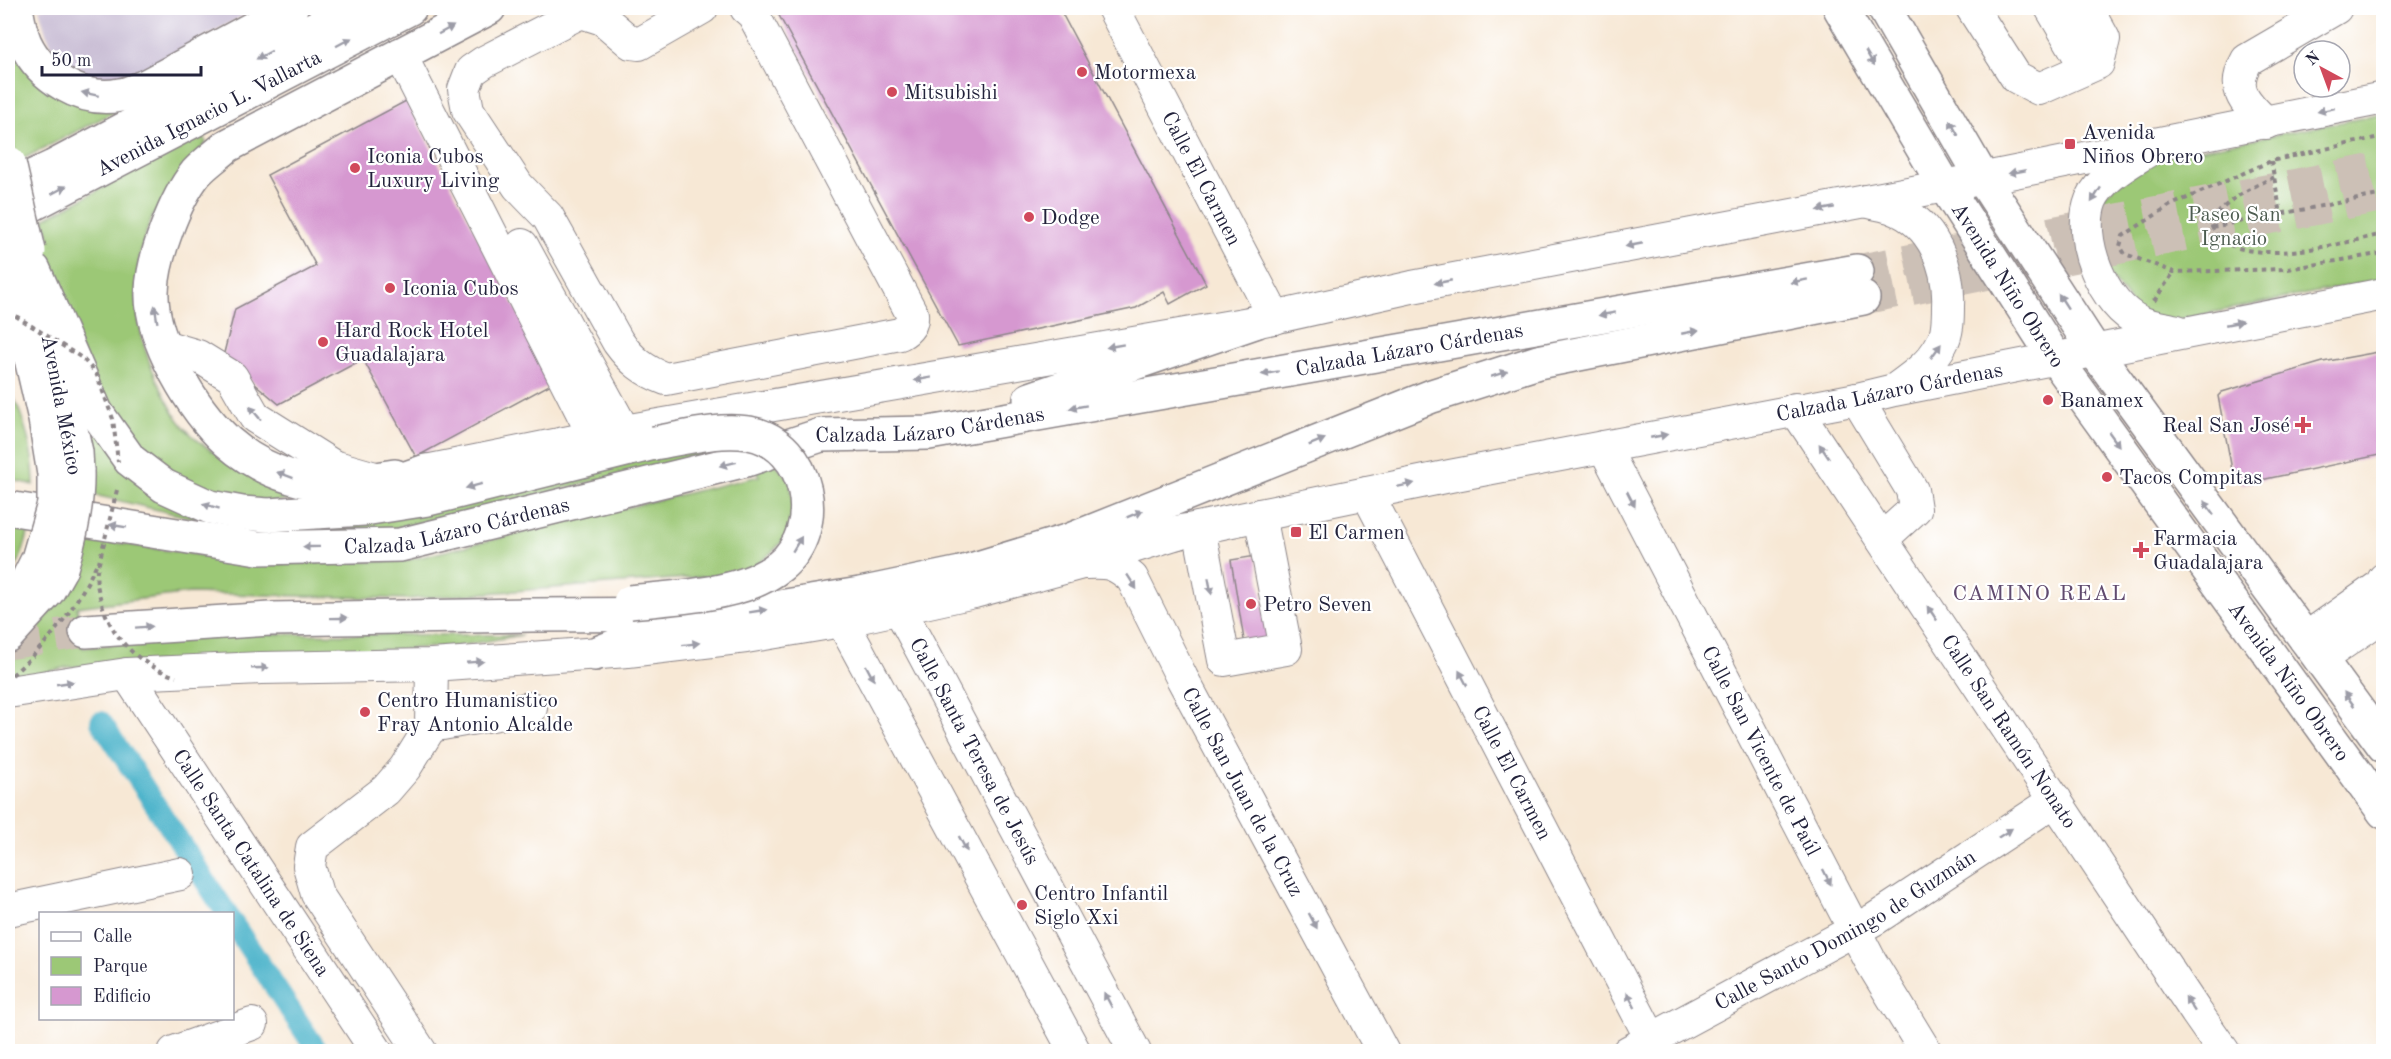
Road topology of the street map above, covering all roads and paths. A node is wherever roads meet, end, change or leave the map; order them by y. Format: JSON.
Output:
{"nodes":[{"id":1,"x":16,"y":8,"type":"edge"},
{"id":2,"x":291,"y":8,"type":"edge"},
{"id":3,"x":352,"y":8,"type":"edge"},
{"id":4,"x":410,"y":8,"type":"edge"},
{"id":5,"x":489,"y":8,"type":"edge"},
{"id":6,"x":702,"y":8,"type":"edge"},
{"id":7,"x":746,"y":8,"type":"edge"},
{"id":8,"x":1113,"y":8,"type":"edge"},
{"id":9,"x":1840,"y":8,"type":"edge"},
{"id":10,"x":1884,"y":8,"type":"edge"},
{"id":11,"x":1972,"y":8,"type":"edge"},
{"id":12,"x":2051,"y":8,"type":"edge"},
{"id":13,"x":2086,"y":8,"type":"edge"},
{"id":14,"x":2336,"y":8,"type":"edge"},
{"id":15,"x":579,"y":10,"type":"edge"},
{"id":16,"x":400,"y":54,"type":"junction"},
{"id":17,"x":2086,"y":68,"type":"junction"},
{"id":18,"x":2384,"y":98,"type":"edge"},
{"id":19,"x":2266,"y":123,"type":"junction"},
{"id":20,"x":2384,"y":136,"type":"edge"},
{"id":21,"x":2157,"y":144,"type":"junction"},
{"id":22,"x":2271,"y":161,"type":"junction"},
{"id":23,"x":8,"y":170,"type":"edge"},
{"id":24,"x":2274,"y":177,"type":"junction"},
{"id":25,"x":1983,"y":179,"type":"junction"},
{"id":26,"x":1945,"y":186,"type":"junction"},
{"id":27,"x":2384,"y":194,"type":"edge"},
{"id":28,"x":1866,"y":201,"type":"junction"},
{"id":29,"x":2281,"y":214,"type":"junction"},
{"id":30,"x":8,"y":217,"type":"edge"},
{"id":31,"x":2212,"y":227,"type":"junction"},
{"id":32,"x":2384,"y":234,"type":"edge"},
{"id":33,"x":522,"y":245,"type":"dead end"},
{"id":34,"x":2384,"y":253,"type":"edge"},
{"id":35,"x":20,"y":260,"type":"edge"},
{"id":36,"x":2174,"y":272,"type":"junction"},
{"id":37,"x":2384,"y":294,"type":"edge"},
{"id":38,"x":2148,"y":310,"type":"dead end"},
{"id":39,"x":8,"y":311,"type":"edge"},
{"id":40,"x":1265,"y":320,"type":"junction"},
{"id":41,"x":2184,"y":333,"type":"junction"},
{"id":42,"x":164,"y":346,"type":"junction"},
{"id":43,"x":2094,"y":350,"type":"junction"},
{"id":44,"x":8,"y":354,"type":"edge"},
{"id":45,"x":2055,"y":358,"type":"junction"},
{"id":46,"x":1894,"y":390,"type":"junction"},
{"id":47,"x":1857,"y":399,"type":"junction"},
{"id":48,"x":1796,"y":409,"type":"junction"},
{"id":49,"x":45,"y":419,"type":"junction"},
{"id":50,"x":624,"y":430,"type":"junction"},
{"id":51,"x":929,"y":433,"type":"junction"},
{"id":52,"x":594,"y":436,"type":"junction"},
{"id":53,"x":654,"y":444,"type":"junction"},
{"id":54,"x":1604,"y":447,"type":"junction"},
{"id":55,"x":480,"y":461,"type":"junction"},
{"id":56,"x":118,"y":462,"type":"dead end"},
{"id":57,"x":426,"y":471,"type":"junction"},
{"id":58,"x":66,"y":472,"type":"junction"},
{"id":59,"x":379,"y":479,"type":"junction"},
{"id":60,"x":117,"y":490,"type":"dead end"},
{"id":61,"x":1367,"y":493,"type":"junction"},
{"id":62,"x":8,"y":508,"type":"edge"},
{"id":63,"x":268,"y":515,"type":"junction"},
{"id":64,"x":1260,"y":515,"type":"junction"},
{"id":65,"x":1191,"y":530,"type":"junction"},
{"id":66,"x":1882,"y":538,"type":"junction"},
{"id":67,"x":100,"y":556,"type":"junction"},
{"id":68,"x":50,"y":563,"type":"junction"},
{"id":69,"x":1082,"y":563,"type":"junction"},
{"id":70,"x":961,"y":573,"type":"junction"},
{"id":71,"x":2383,"y":593,"type":"edge"},
{"id":72,"x":8,"y":605,"type":"edge"},
{"id":73,"x":900,"y":608,"type":"junction"},
{"id":74,"x":531,"y":615,"type":"junction"},
{"id":75,"x":679,"y":615,"type":"junction"},
{"id":76,"x":842,"y":621,"type":"junction"},
{"id":77,"x":86,"y":631,"type":"tunnel mouth"},
{"id":78,"x":8,"y":635,"type":"edge"},
{"id":79,"x":2312,"y":649,"type":"junction"},
{"id":80,"x":596,"y":654,"type":"junction"},
{"id":81,"x":1224,"y":660,"type":"junction"},
{"id":82,"x":432,"y":664,"type":"junction"},
{"id":83,"x":127,"y":674,"type":"junction"},
{"id":84,"x":176,"y":677,"type":"dead end"},
{"id":85,"x":1182,"y":678,"type":"junction"},
{"id":86,"x":10,"y":683,"type":"edge"},
{"id":87,"x":531,"y":708,"type":"dead end"},
{"id":88,"x":431,"y":726,"type":"junction"},
{"id":89,"x":2384,"y":746,"type":"edge"},
{"id":90,"x":2056,"y":800,"type":"junction"},
{"id":91,"x":2384,"y":812,"type":"edge"},
{"id":92,"x":180,"y":874,"type":"dead end"},
{"id":93,"x":8,"y":910,"type":"edge"},
{"id":94,"x":1854,"y":930,"type":"junction"},
{"id":95,"x":252,"y":1024,"type":"dead end"},
{"id":96,"x":1646,"y":1047,"type":"edge"},
{"id":97,"x":174,"y":1052,"type":"edge"},
{"id":98,"x":376,"y":1052,"type":"edge"},
{"id":99,"x":421,"y":1052,"type":"edge"},
{"id":100,"x":1076,"y":1052,"type":"edge"},
{"id":101,"x":1136,"y":1052,"type":"edge"},
{"id":102,"x":1383,"y":1052,"type":"edge"},
{"id":103,"x":1926,"y":1052,"type":"edge"},
{"id":104,"x":2224,"y":1052,"type":"edge"}],
"edges":[{"from":2,"to":1,"type":"main road","one_way":true},
{"from":3,"to":23,"type":"main road","name":"Avenida Ignacio L. Vallarta","one_way":true},
{"from":30,"to":4,"type":"main road","name":"Avenida Ignacio L. Vallarta","one_way":true},
{"from":16,"to":5,"type":"main road","name":"Avenida Ignacio L. Vallarta","one_way":true},
{"from":6,"to":15,"type":"street"},
{"from":7,"to":15,"type":"street"},
{"from":8,"to":40,"type":"street","name":"Calle El Carmen"},
{"from":9,"to":26,"type":"main road","name":"Avenida Niño Obrero","one_way":true},
{"from":25,"to":10,"type":"main road","name":"Avenida Niño Obrero","one_way":true},
{"from":11,"to":17,"type":"street"},
{"from":12,"to":17,"type":"street"},
{"from":13,"to":17,"type":"street"},
{"from":14,"to":19,"type":"street"},
{"from":42,"to":16,"type":"main road","name":"Avenida Ignacio L. Vallarta","one_way":true},
{"from":16,"to":52,"type":"street"},
{"from":18,"to":19,"type":"street","one_way":true},
{"from":19,"to":21,"type":"street"},
{"from":20,"to":22,"type":"path"},
{"from":21,"to":25,"type":"street","one_way":true},
{"from":21,"to":41,"type":"street","one_way":true},
{"from":22,"to":24,"type":"path"},
{"from":22,"to":36,"type":"path"},
{"from":23,"to":35,"type":"main road","name":"Avenida México","bridge":true},
{"from":24,"to":29,"type":"path"},
{"from":24,"to":31,"type":"path"},
{"from":25,"to":26,"type":"street"},
{"from":43,"to":25,"type":"main road","name":"Avenida Niño Obrero","one_way":true},
{"from":26,"to":28,"type":"street"},
{"from":26,"to":45,"type":"main road","name":"Avenida Niño Obrero"},
{"from":27,"to":29,"type":"path"},
{"from":28,"to":40,"type":"street","one_way":true},
{"from":46,"to":28,"type":"street","one_way":true},
{"from":29,"to":31,"type":"path"},
{"from":31,"to":32,"type":"path"},
{"from":33,"to":50,"type":"street"},
{"from":34,"to":36,"type":"path"},
{"from":35,"to":49,"type":"main road","name":"Avenida México"},
{"from":35,"to":58,"type":"main road","name":"Avenida México"},
{"from":63,"to":35,"type":"main road","one_way":true},
{"from":36,"to":38,"type":"path"},
{"from":41,"to":37,"type":"street","name":"Calzada Lázaro Cárdenas","one_way":true},
{"from":39,"to":56,"type":"path","bridge":true},
{"from":40,"to":50,"type":"street","one_way":true},
{"from":40,"to":51,"type":"main road"},
{"from":41,"to":43,"type":"street","name":"Calzada Lázaro Cárdenas"},
{"from":59,"to":42,"type":"street","one_way":true},
{"from":59,"to":42,"type":"main road","name":"Avenida Ignacio L. Vallarta","one_way":true},
{"from":43,"to":45,"type":"street","name":"Calzada Lázaro Cárdenas"},
{"from":79,"to":43,"type":"main road","name":"Avenida Niño Obrero","one_way":true},
{"from":44,"to":49,"type":"main road"},
{"from":45,"to":46,"type":"street","name":"Calzada Lázaro Cárdenas"},
{"from":45,"to":91,"type":"main road","name":"Avenida Niño Obrero","one_way":true},
{"from":46,"to":47,"type":"street","name":"Calzada Lázaro Cárdenas"},
{"from":47,"to":48,"type":"street","name":"Calzada Lázaro Cárdenas"},
{"from":47,"to":66,"type":"street"},
{"from":54,"to":48,"type":"street","name":"Calzada Lázaro Cárdenas","one_way":true},
{"from":66,"to":48,"type":"street","name":"Calle San Ramón Nonato","one_way":true},
{"from":49,"to":58,"type":"main road","name":"Avenida México"},
{"from":50,"to":52,"type":"street"},
{"from":51,"to":62,"type":"main road","name":"Calzada Lázaro Cárdenas","one_way":true},
{"from":70,"to":51,"type":"main road","name":"Calzada Lázaro Cárdenas","one_way":true},
{"from":52,"to":55,"type":"street"},
{"from":53,"to":55,"type":"main road"},
{"from":53,"to":63,"type":"main road","one_way":true},
{"from":74,"to":53,"type":"main road","one_way":true,"bridge":true},
{"from":61,"to":54,"type":"street","name":"Calzada Lázaro Cárdenas","one_way":true},
{"from":54,"to":94,"type":"street","name":"Calle San Vicente de Paúl","one_way":true},
{"from":55,"to":57,"type":"street"},
{"from":57,"to":59,"type":"main road","name":"Avenida Ignacio L. Vallarta"},
{"from":57,"to":63,"type":"main road"},
{"from":58,"to":68,"type":"main road","name":"Avenida México","bridge":true},
{"from":60,"to":67,"type":"path","bridge":true},
{"from":61,"to":64,"type":"street","name":"Calzada Lázaro Cárdenas"},
{"from":96,"to":61,"type":"street","name":"Calle El Carmen","one_way":true},
{"from":64,"to":65,"type":"street","name":"Calzada Lázaro Cárdenas"},
{"from":64,"to":81,"type":"street"},
{"from":65,"to":69,"type":"street","name":"Calzada Lázaro Cárdenas"},
{"from":65,"to":70,"type":"main road"},
{"from":65,"to":81,"type":"street","one_way":true},
{"from":90,"to":66,"type":"street","name":"Calle San Ramón Nonato","one_way":true},
{"from":67,"to":84,"type":"path","bridge":true},
{"from":67,"to":86,"type":"path","bridge":true},
{"from":68,"to":72,"type":"main road","name":"Avenida México"},
{"from":68,"to":78,"type":"main road","name":"Avenida México"},
{"from":69,"to":73,"type":"street"},
{"from":69,"to":85,"type":"street","name":"Calle San Juan de la Cruz","one_way":true},
{"from":75,"to":70,"type":"main road","name":"Calzada Lázaro Cárdenas","one_way":true},
{"from":71,"to":79,"type":"street"},
{"from":73,"to":76,"type":"street"},
{"from":101,"to":73,"type":"street","name":"Calle Santa Teresa de Jesús","one_way":true},
{"from":74,"to":75,"type":"main road","name":"Calzada Lázaro Cárdenas"},
{"from":77,"to":74,"type":"main road","name":"Calzada Lázaro Cárdenas","one_way":true},
{"from":75,"to":80,"type":"main road"},
{"from":80,"to":76,"type":"street","one_way":true},
{"from":76,"to":100,"type":"street","one_way":true},
{"from":89,"to":79,"type":"main road","name":"Avenida Niño Obrero","one_way":true},
{"from":82,"to":80,"type":"street","one_way":true},
{"from":81,"to":85,"type":"street"},
{"from":83,"to":82,"type":"street","one_way":true},
{"from":82,"to":88,"type":"street"},
{"from":86,"to":83,"type":"street","one_way":true},
{"from":83,"to":98,"type":"street","name":"Calle Santa Catalina de Siena"},
{"from":85,"to":102,"type":"street","name":"Calle San Juan de la Cruz","one_way":true},
{"from":87,"to":88,"type":"street"},
{"from":88,"to":99,"type":"street"},
{"from":94,"to":90,"type":"street","name":"Calle Santo Domingo de Guzmán","one_way":true},
{"from":104,"to":90,"type":"street","name":"Calle San Ramón Nonato","one_way":true},
{"from":92,"to":93,"type":"street"},
{"from":94,"to":96,"type":"street","name":"Calle Santo Domingo de Guzmán"},
{"from":94,"to":103,"type":"street","name":"Calle San Vicente de Paúl"},
{"from":95,"to":97,"type":"street"}]}
